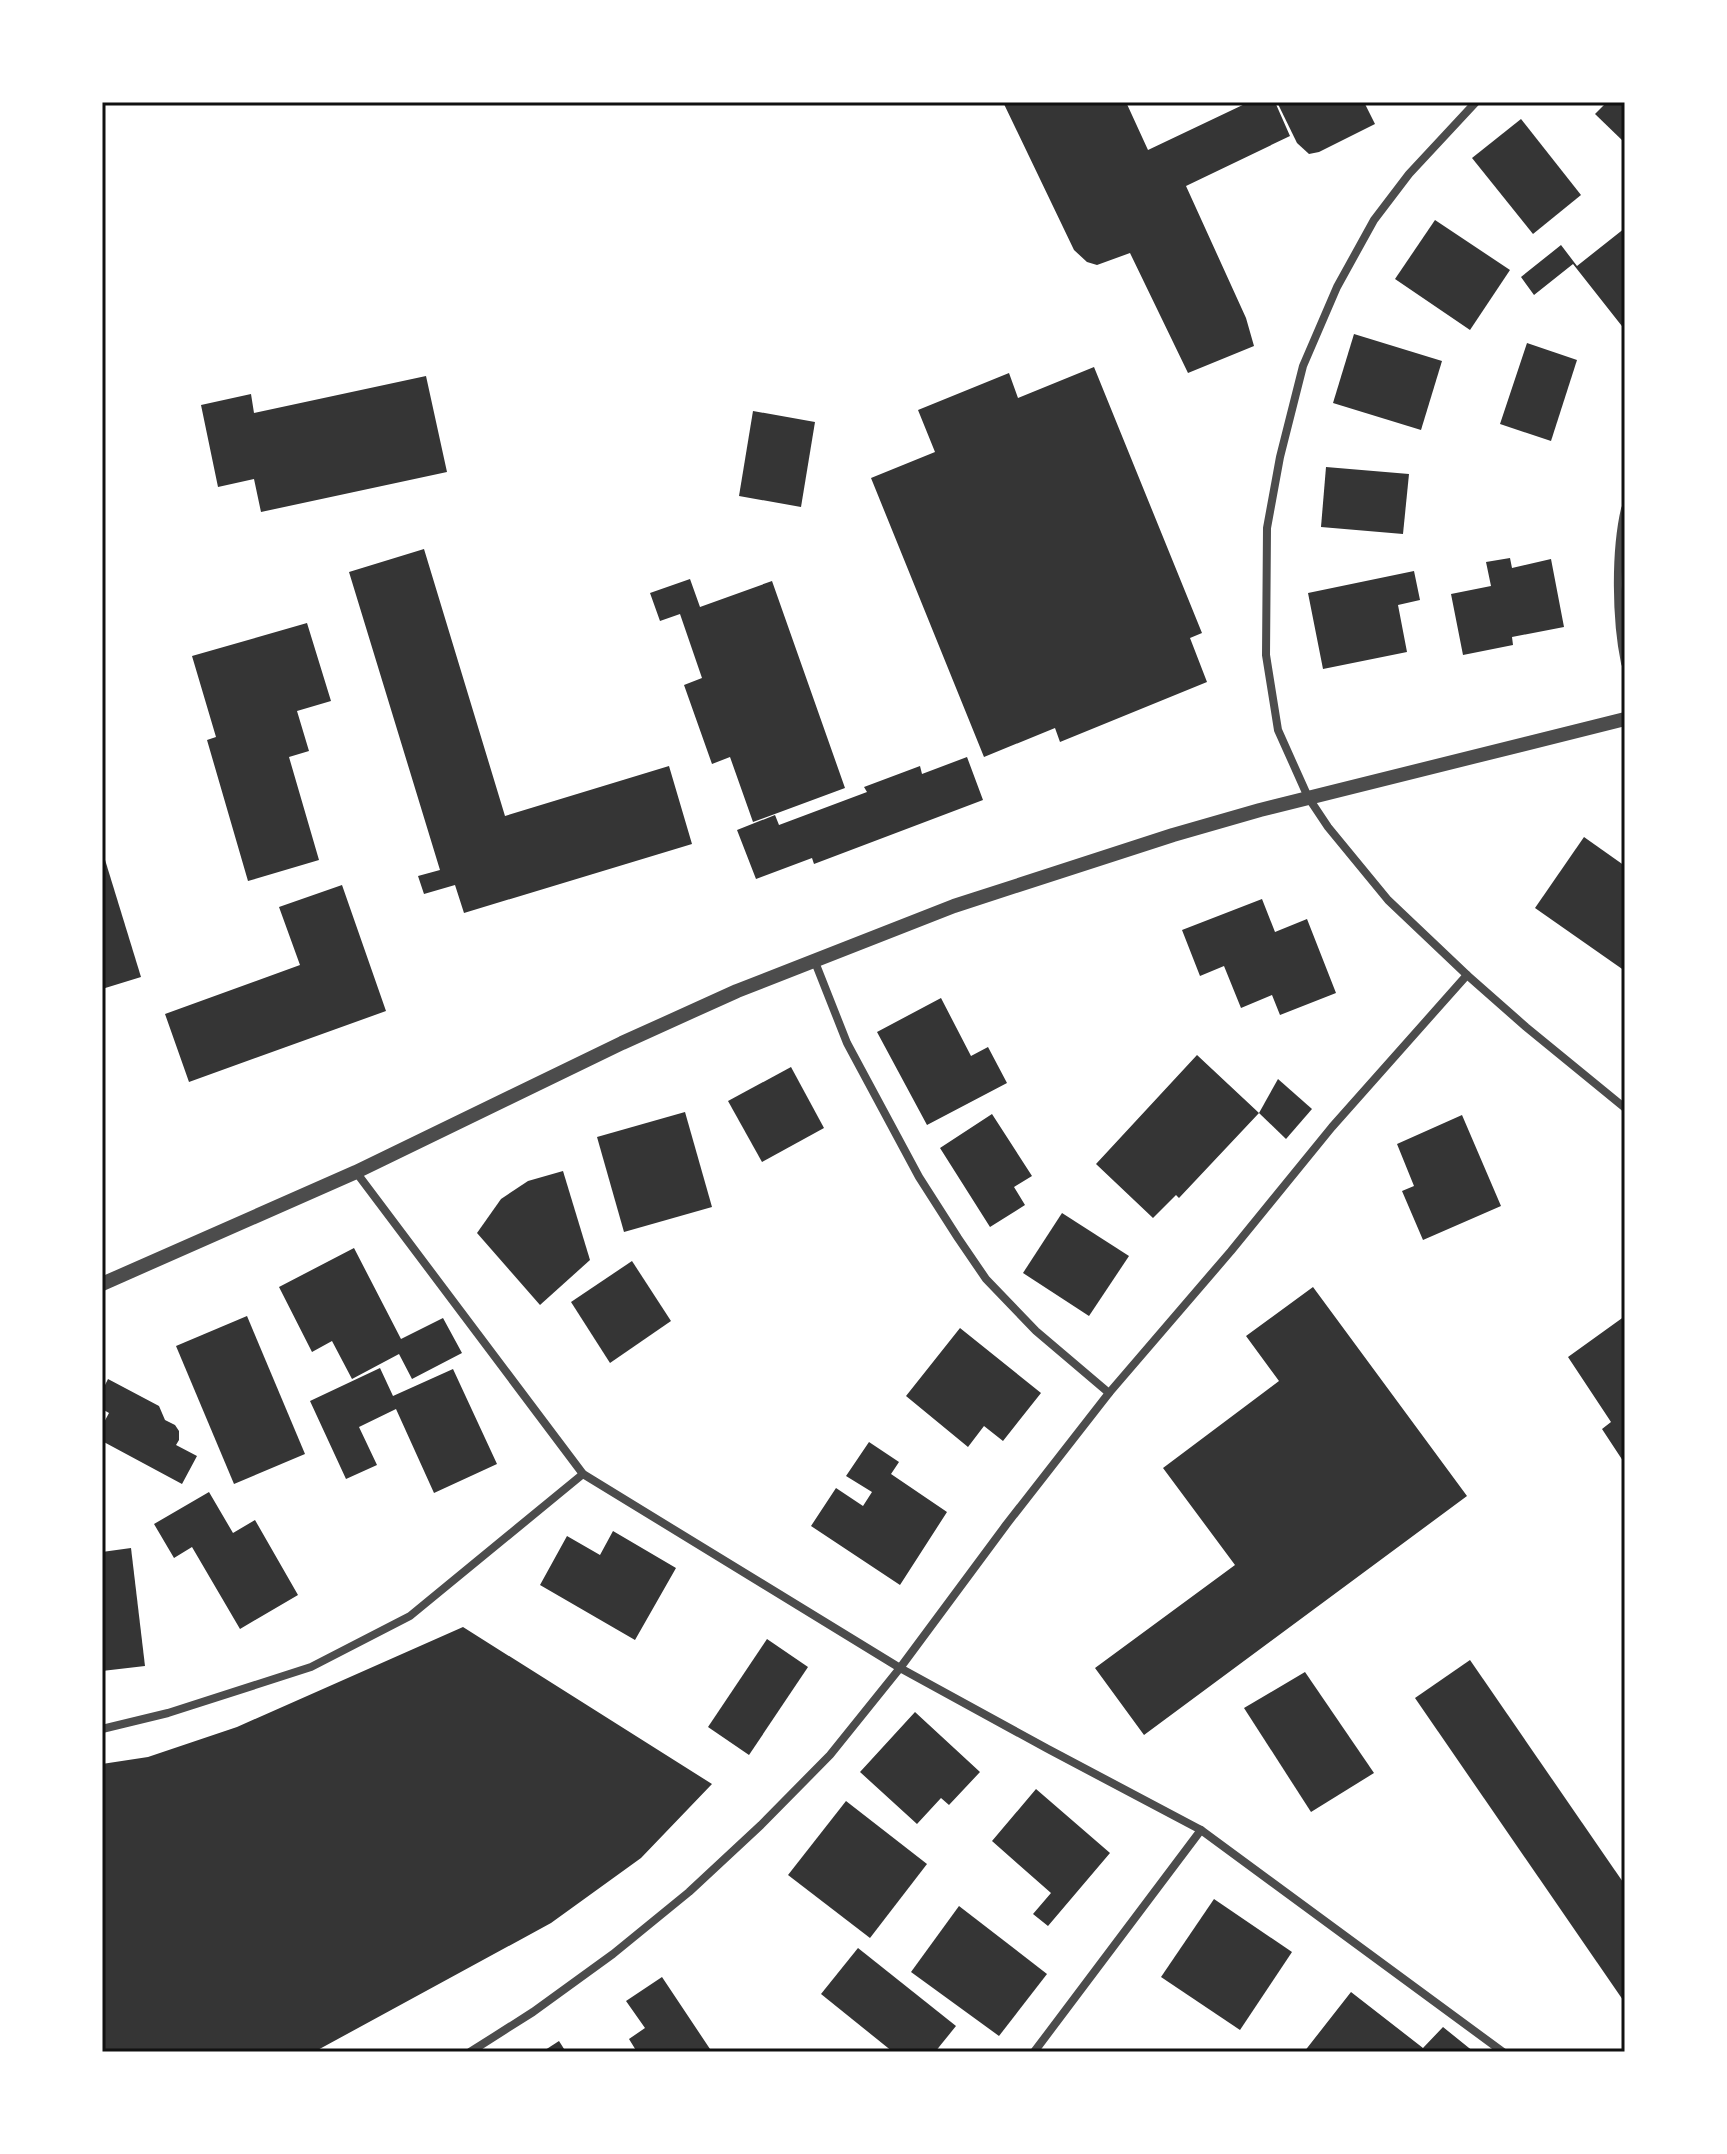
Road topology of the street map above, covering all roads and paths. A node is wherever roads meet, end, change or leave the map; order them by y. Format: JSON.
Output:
{"nodes":[{"id":1,"x":1476,"y":102,"type":"edge"},
{"id":2,"x":1625,"y":509,"type":"edge"},
{"id":3,"x":1625,"y":663,"type":"edge"},
{"id":4,"x":1625,"y":719,"type":"edge"},
{"id":5,"x":1308,"y":797,"type":"junction"},
{"id":6,"x":815,"y":962,"type":"junction"},
{"id":7,"x":1467,"y":975,"type":"junction"},
{"id":8,"x":1625,"y":1108,"type":"edge"},
{"id":9,"x":356,"y":1172,"type":"junction"},
{"id":10,"x":102,"y":1284,"type":"edge"},
{"id":11,"x":1109,"y":1393,"type":"junction"},
{"id":12,"x":583,"y":1474,"type":"junction"},
{"id":13,"x":900,"y":1668,"type":"junction"},
{"id":14,"x":102,"y":1729,"type":"edge"},
{"id":15,"x":1201,"y":1830,"type":"junction"},
{"id":16,"x":470,"y":2052,"type":"edge"},
{"id":17,"x":1034,"y":2052,"type":"edge"},
{"id":18,"x":1503,"y":2052,"type":"edge"}],
"edges":[{"from":1,"to":5,"type":"street"},
{"from":2,"to":3,"type":"street"},
{"from":4,"to":5,"type":"street"},
{"from":5,"to":6,"type":"street"},
{"from":5,"to":7,"type":"street"},
{"from":6,"to":9,"type":"street"},
{"from":6,"to":11,"type":"street"},
{"from":7,"to":8,"type":"street"},
{"from":7,"to":11,"type":"street"},
{"from":9,"to":10,"type":"street"},
{"from":9,"to":12,"type":"street"},
{"from":11,"to":13,"type":"street"},
{"from":12,"to":13,"type":"street"},
{"from":12,"to":14,"type":"street"},
{"from":13,"to":15,"type":"street"},
{"from":13,"to":16,"type":"street"},
{"from":15,"to":17,"type":"street"},
{"from":15,"to":18,"type":"street"}]}
